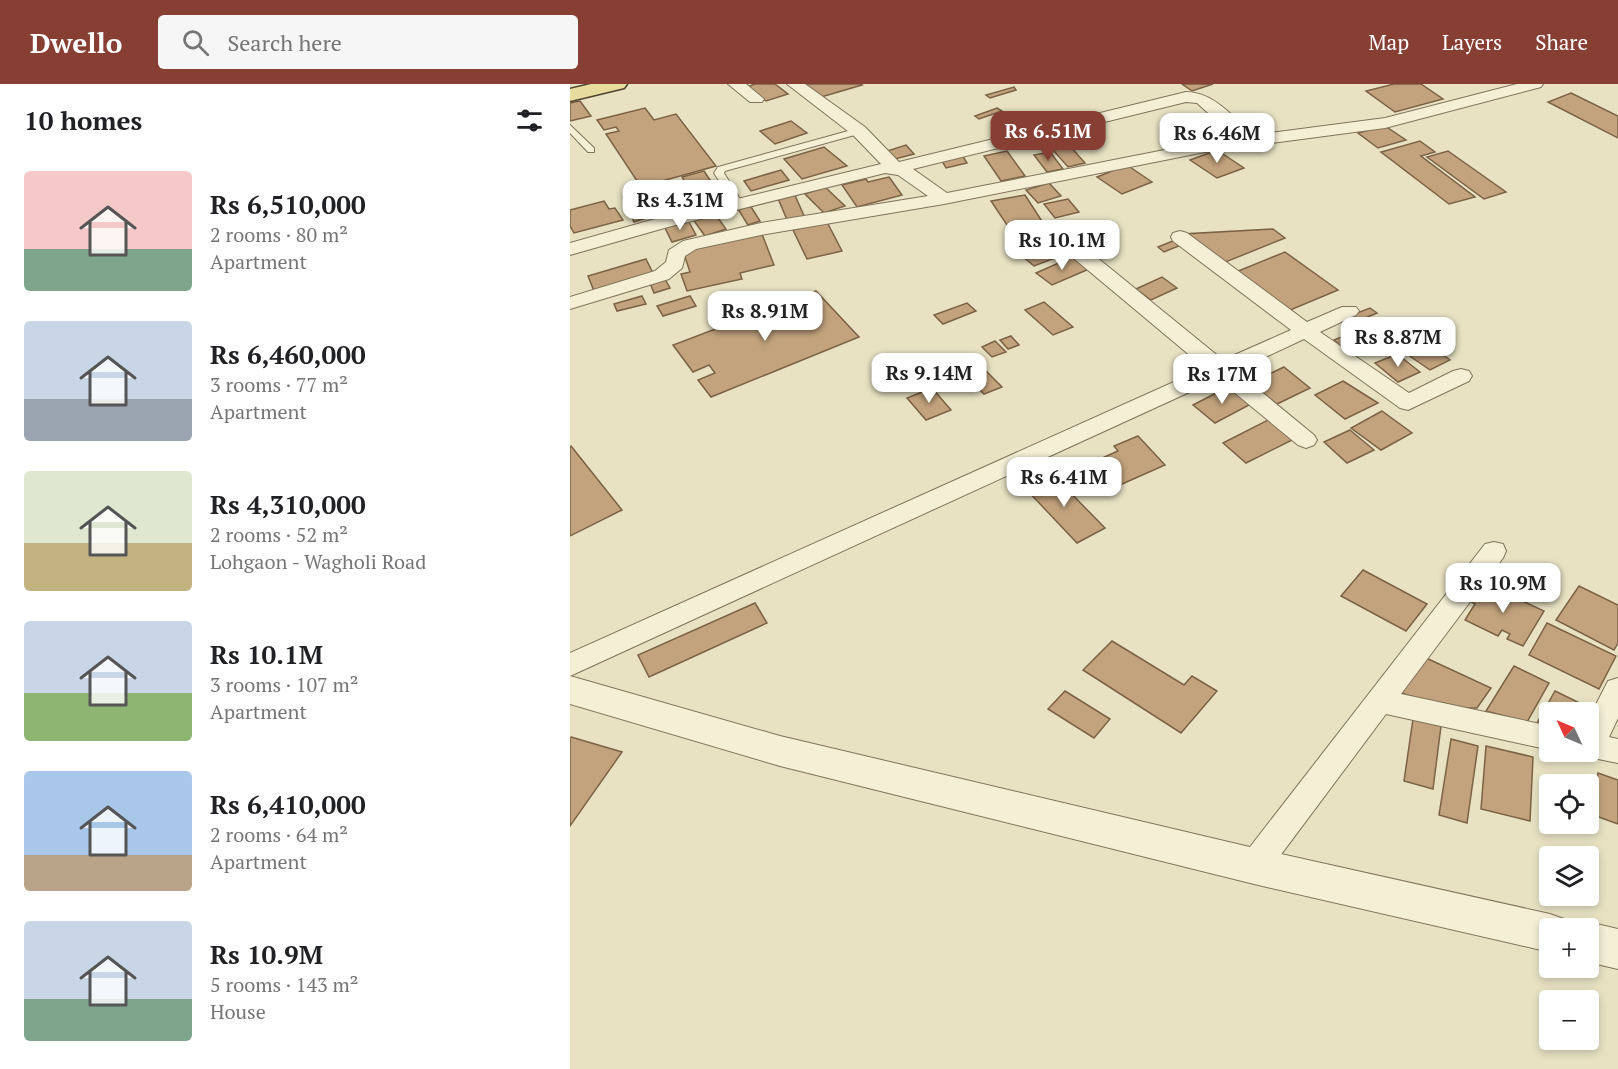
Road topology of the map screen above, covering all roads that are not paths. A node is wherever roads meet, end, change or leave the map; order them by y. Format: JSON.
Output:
{"nodes":[{"id":1,"x":617,"y":84,"type":"edge"},
{"id":2,"x":736,"y":84,"type":"edge"},
{"id":3,"x":795,"y":84,"type":"edge"},
{"id":4,"x":1535,"y":84,"type":"edge"},
{"id":5,"x":570,"y":95,"type":"edge"},
{"id":6,"x":756,"y":99,"type":"dead end"},
{"id":7,"x":570,"y":128,"type":"edge"},
{"id":8,"x":860,"y":131,"type":"junction"},
{"id":9,"x":1249,"y":140,"type":"junction"},
{"id":10,"x":591,"y":150,"type":"dead end"},
{"id":11,"x":895,"y":168,"type":"junction"},
{"id":12,"x":944,"y":199,"type":"junction"},
{"id":13,"x":738,"y":204,"type":"junction"},
{"id":14,"x":1180,"y":237,"type":"dead end"},
{"id":15,"x":1066,"y":242,"type":"dead end"},
{"id":16,"x":570,"y":249,"type":"edge"},
{"id":17,"x":570,"y":303,"type":"edge"},
{"id":18,"x":1349,"y":311,"type":"dead end"},
{"id":19,"x":1303,"y":329,"type":"junction"},
{"id":20,"x":1221,"y":368,"type":"junction"},
{"id":21,"x":1461,"y":376,"type":"dead end"},
{"id":22,"x":1306,"y":440,"type":"dead end"},
{"id":23,"x":1494,"y":551,"type":"dead end"},
{"id":24,"x":570,"y":665,"type":"edge"},
{"id":25,"x":1618,"y":689,"type":"edge"},
{"id":26,"x":570,"y":690,"type":"edge"},
{"id":27,"x":1380,"y":701,"type":"junction"},
{"id":28,"x":1599,"y":726,"type":"edge"},
{"id":29,"x":1539,"y":736,"type":"edge"},
{"id":30,"x":1599,"y":748,"type":"edge"},
{"id":31,"x":1618,"y":751,"type":"edge"},
{"id":32,"x":1254,"y":866,"type":"junction"},
{"id":33,"x":1539,"y":931,"type":"edge"},
{"id":34,"x":1599,"y":945,"type":"edge"},
{"id":35,"x":1618,"y":949,"type":"edge"}],
"edges":[{"from":1,"to":5,"type":"main road"},
{"from":2,"to":6,"type":"street"},
{"from":3,"to":8,"type":"street"},
{"from":4,"to":9,"type":"street"},
{"from":7,"to":10,"type":"lane"},
{"from":8,"to":11,"type":"street"},
{"from":8,"to":13,"type":"lane"},
{"from":9,"to":11,"type":"street"},
{"from":9,"to":12,"type":"street"},
{"from":11,"to":12,"type":"street"},
{"from":11,"to":13,"type":"street"},
{"from":12,"to":17,"type":"street"},
{"from":13,"to":16,"type":"street"},
{"from":14,"to":19,"type":"street"},
{"from":15,"to":20,"type":"street"},
{"from":18,"to":19,"type":"street"},
{"from":19,"to":20,"type":"street"},
{"from":19,"to":21,"type":"street"},
{"from":20,"to":22,"type":"street"},
{"from":20,"to":24,"type":"street"},
{"from":23,"to":27,"type":"street"},
{"from":25,"to":28,"type":"street"},
{"from":26,"to":32,"type":"street"},
{"from":27,"to":29,"type":"street"},
{"from":27,"to":32,"type":"street"},
{"from":30,"to":31,"type":"street"},
{"from":32,"to":33,"type":"street"},
{"from":34,"to":35,"type":"street"}]}
